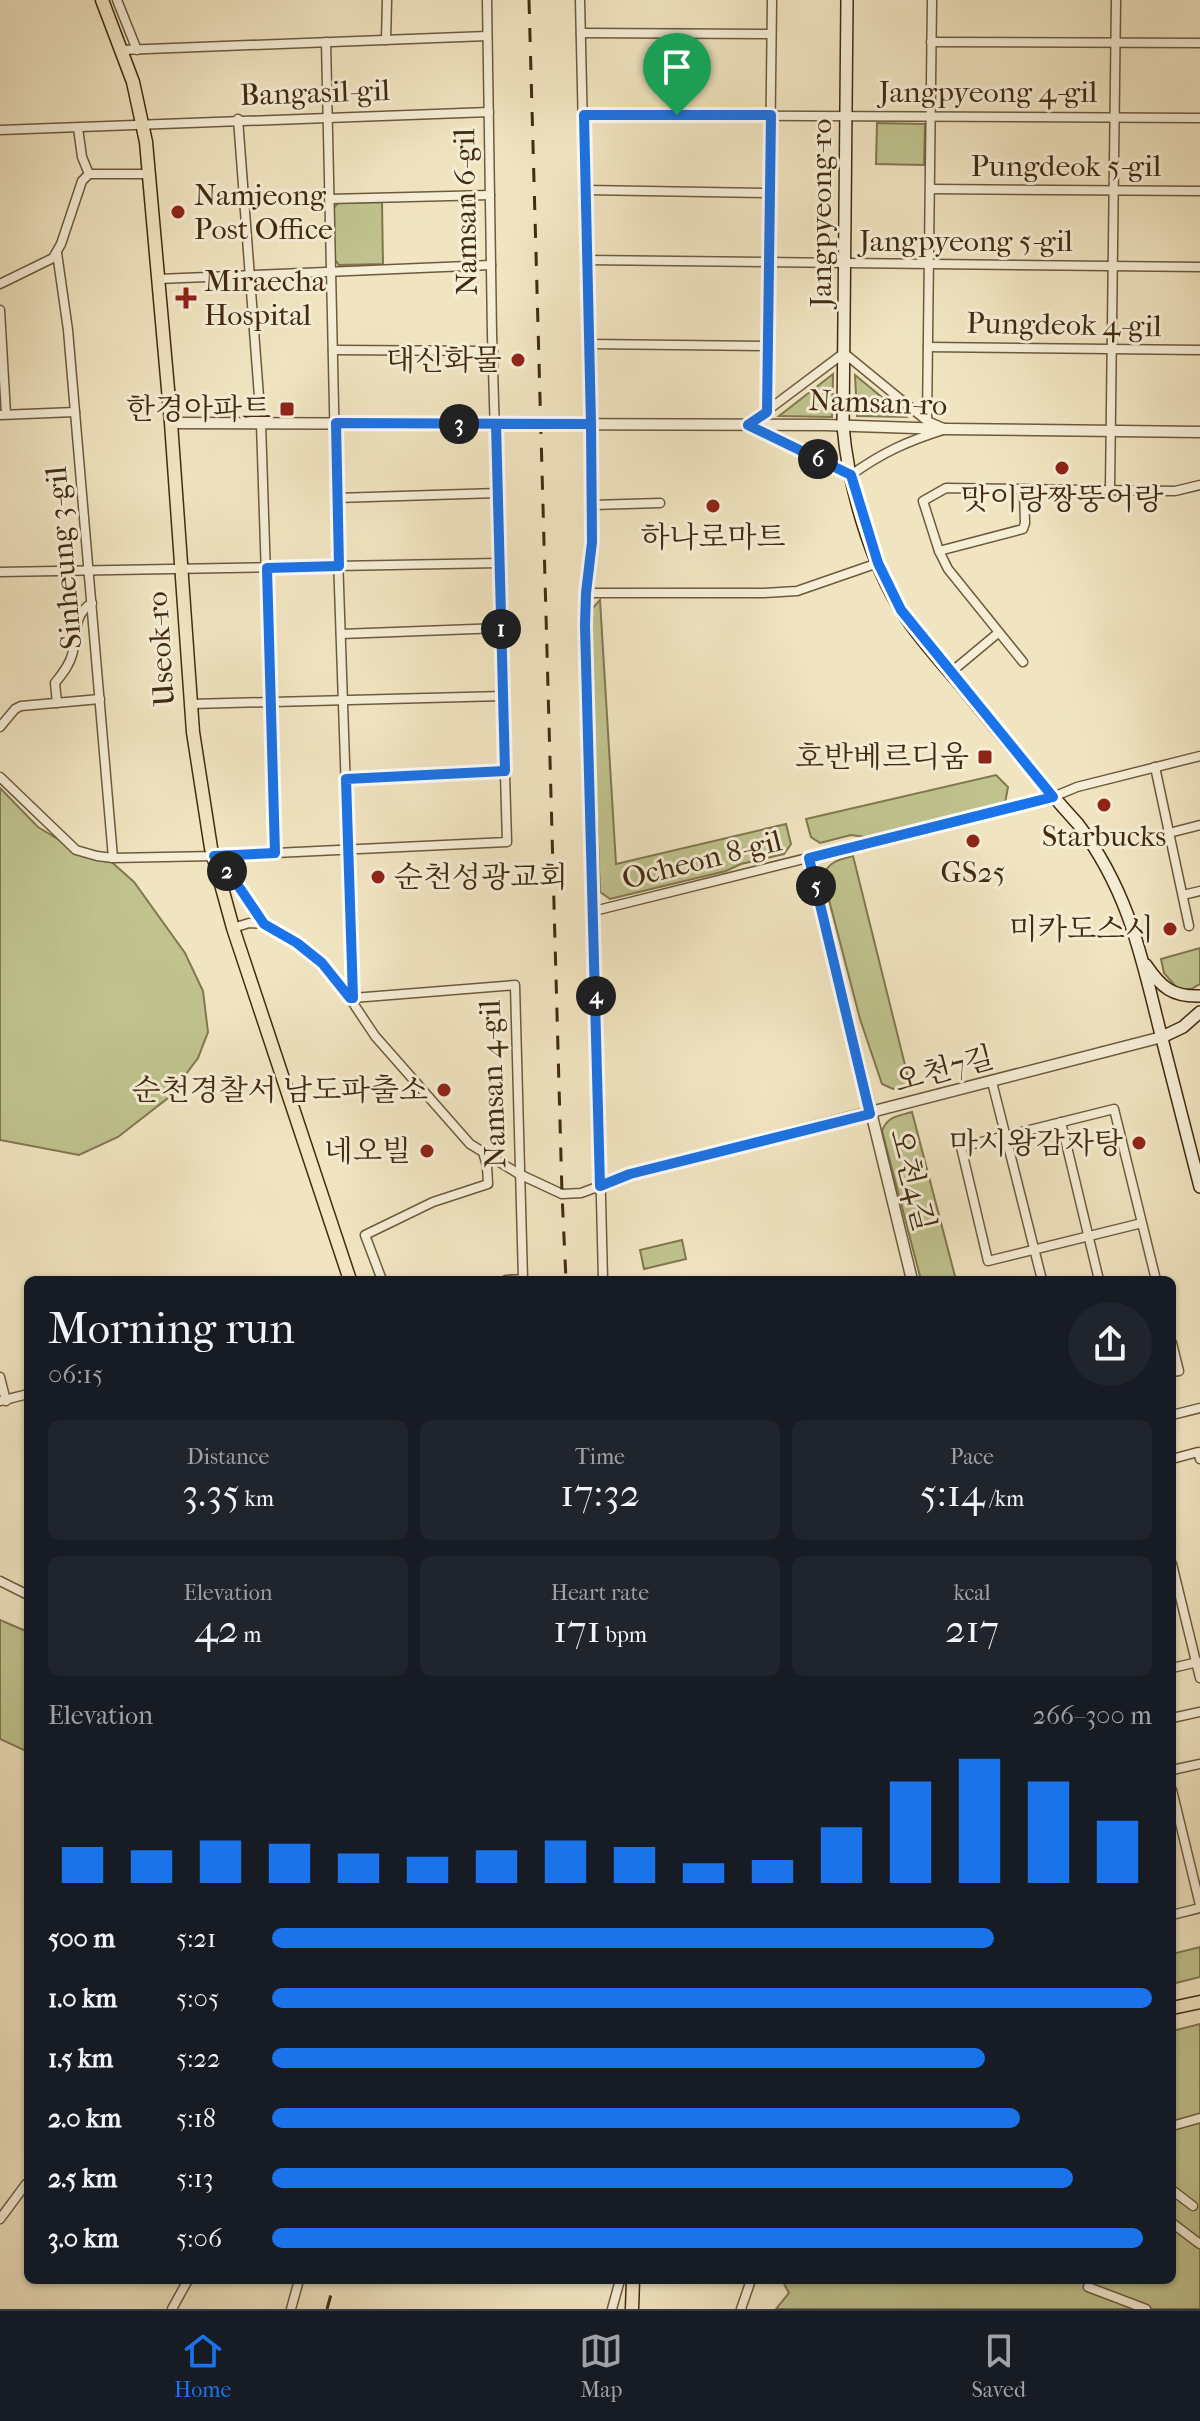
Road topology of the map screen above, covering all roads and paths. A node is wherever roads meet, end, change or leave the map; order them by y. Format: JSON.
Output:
{"nodes":[{"id":1,"x":102,"y":0,"type":"edge"},
{"id":2,"x":117,"y":0,"type":"edge"},
{"id":3,"x":387,"y":0,"type":"edge"},
{"id":4,"x":487,"y":0,"type":"edge"},
{"id":5,"x":580,"y":0,"type":"edge"},
{"id":6,"x":772,"y":0,"type":"edge"},
{"id":7,"x":847,"y":0,"type":"edge"},
{"id":8,"x":932,"y":0,"type":"edge"},
{"id":9,"x":1116,"y":0,"type":"edge"},
{"id":10,"x":581,"y":33,"type":"junction"},
{"id":11,"x":771,"y":34,"type":"junction"},
{"id":12,"x":487,"y":36,"type":"junction"},
{"id":13,"x":386,"y":40,"type":"junction"},
{"id":14,"x":326,"y":42,"type":"junction"},
{"id":15,"x":931,"y":42,"type":"junction"},
{"id":16,"x":1200,"y":43,"type":"edge"},
{"id":17,"x":1116,"y":44,"type":"junction"},
{"id":18,"x":122,"y":50,"type":"junction"},
{"id":19,"x":137,"y":50,"type":"junction"},
{"id":20,"x":489,"y":112,"type":"junction"},
{"id":21,"x":584,"y":115,"type":"junction"},
{"id":22,"x":771,"y":115,"type":"junction"},
{"id":23,"x":846,"y":115,"type":"junction"},
{"id":24,"x":931,"y":115,"type":"junction"},
{"id":25,"x":327,"y":116,"type":"junction"},
{"id":26,"x":1115,"y":117,"type":"junction"},
{"id":27,"x":1200,"y":118,"type":"edge"},
{"id":28,"x":238,"y":119,"type":"junction"},
{"id":29,"x":143,"y":124,"type":"junction"},
{"id":30,"x":78,"y":128,"type":"junction"},
{"id":31,"x":0,"y":130,"type":"edge"},
{"id":32,"x":89,"y":174,"type":"junction"},
{"id":33,"x":149,"y":174,"type":"junction"},
{"id":34,"x":931,"y":189,"type":"junction"},
{"id":35,"x":586,"y":190,"type":"junction"},
{"id":36,"x":1114,"y":190,"type":"junction"},
{"id":37,"x":1200,"y":191,"type":"edge"},
{"id":38,"x":770,"y":193,"type":"junction"},
{"id":39,"x":490,"y":195,"type":"junction"},
{"id":40,"x":329,"y":199,"type":"junction"},
{"id":41,"x":57,"y":253,"type":"junction"},
{"id":42,"x":587,"y":260,"type":"junction"},
{"id":43,"x":769,"y":263,"type":"junction"},
{"id":44,"x":844,"y":264,"type":"junction"},
{"id":45,"x":491,"y":265,"type":"junction"},
{"id":46,"x":929,"y":265,"type":"junction"},
{"id":47,"x":1113,"y":267,"type":"junction"},
{"id":48,"x":1200,"y":267,"type":"edge"},
{"id":49,"x":331,"y":271,"type":"junction"},
{"id":50,"x":251,"y":274,"type":"junction"},
{"id":51,"x":158,"y":279,"type":"junction"},
{"id":52,"x":0,"y":284,"type":"edge"},
{"id":53,"x":0,"y":310,"type":"edge"},
{"id":54,"x":589,"y":344,"type":"junction"},
{"id":55,"x":768,"y":346,"type":"junction"},
{"id":56,"x":928,"y":347,"type":"junction"},
{"id":57,"x":1112,"y":349,"type":"junction"},
{"id":58,"x":333,"y":350,"type":"junction"},
{"id":59,"x":1200,"y":350,"type":"edge"},
{"id":60,"x":493,"y":351,"type":"junction"},
{"id":61,"x":844,"y":353,"type":"junction"},
{"id":62,"x":75,"y":412,"type":"junction"},
{"id":63,"x":767,"y":412,"type":"junction"},
{"id":64,"x":3,"y":414,"type":"edge"},
{"id":65,"x":927,"y":421,"type":"junction"},
{"id":66,"x":171,"y":423,"type":"junction"},
{"id":67,"x":261,"y":423,"type":"junction"},
{"id":68,"x":336,"y":423,"type":"junction"},
{"id":69,"x":496,"y":424,"type":"junction"},
{"id":70,"x":591,"y":424,"type":"junction"},
{"id":71,"x":748,"y":425,"type":"junction"},
{"id":72,"x":843,"y":426,"type":"junction"},
{"id":73,"x":946,"y":429,"type":"junction"},
{"id":74,"x":1111,"y":431,"type":"junction"},
{"id":75,"x":1200,"y":432,"type":"edge"},
{"id":76,"x":851,"y":475,"type":"junction"},
{"id":77,"x":1200,"y":485,"type":"edge"},
{"id":78,"x":1024,"y":489,"type":"junction"},
{"id":79,"x":1110,"y":489,"type":"junction"},
{"id":80,"x":498,"y":493,"type":"junction"},
{"id":81,"x":336,"y":498,"type":"junction"},
{"id":82,"x":660,"y":503,"type":"dead end"},
{"id":83,"x":592,"y":505,"type":"junction"},
{"id":84,"x":939,"y":551,"type":"junction"},
{"id":85,"x":500,"y":563,"type":"junction"},
{"id":86,"x":878,"y":563,"type":"junction"},
{"id":87,"x":339,"y":566,"type":"junction"},
{"id":88,"x":181,"y":568,"type":"junction"},
{"id":89,"x":267,"y":568,"type":"junction"},
{"id":90,"x":89,"y":569,"type":"junction"},
{"id":91,"x":0,"y":572,"type":"edge"},
{"id":92,"x":586,"y":593,"type":"junction"},
{"id":93,"x":92,"y":603,"type":"junction"},
{"id":94,"x":501,"y":628,"type":"junction"},
{"id":95,"x":998,"y":633,"type":"junction"},
{"id":96,"x":341,"y":634,"type":"junction"},
{"id":97,"x":1023,"y":662,"type":"dead end"},
{"id":98,"x":950,"y":673,"type":"junction"},
{"id":99,"x":503,"y":696,"type":"junction"},
{"id":100,"x":100,"y":699,"type":"junction"},
{"id":101,"x":343,"y":699,"type":"junction"},
{"id":102,"x":271,"y":701,"type":"junction"},
{"id":103,"x":57,"y":703,"type":"junction"},
{"id":104,"x":191,"y":704,"type":"junction"},
{"id":105,"x":0,"y":727,"type":"edge"},
{"id":106,"x":1200,"y":756,"type":"edge"},
{"id":107,"x":1155,"y":767,"type":"junction"},
{"id":108,"x":505,"y":771,"type":"junction"},
{"id":109,"x":0,"y":777,"type":"edge"},
{"id":110,"x":346,"y":779,"type":"junction"},
{"id":111,"x":1053,"y":797,"type":"junction"},
{"id":112,"x":1200,"y":825,"type":"edge"},
{"id":113,"x":1169,"y":833,"type":"junction"},
{"id":114,"x":347,"y":850,"type":"junction"},
{"id":115,"x":275,"y":853,"type":"junction"},
{"id":116,"x":214,"y":856,"type":"junction"},
{"id":117,"x":113,"y":858,"type":"junction"},
{"id":118,"x":809,"y":858,"type":"junction"},
{"id":119,"x":1200,"y":891,"type":"edge"},
{"id":120,"x":1183,"y":895,"type":"junction"},
{"id":121,"x":594,"y":911,"type":"junction"},
{"id":122,"x":264,"y":924,"type":"junction"},
{"id":123,"x":1189,"y":926,"type":"dead end"},
{"id":124,"x":233,"y":928,"type":"junction"},
{"id":125,"x":1142,"y":960,"type":"junction"},
{"id":126,"x":1200,"y":996,"type":"edge"},
{"id":127,"x":352,"y":998,"type":"junction"},
{"id":128,"x":1200,"y":1012,"type":"edge"},
{"id":129,"x":1162,"y":1037,"type":"junction"},
{"id":130,"x":992,"y":1082,"type":"junction"},
{"id":131,"x":870,"y":1114,"type":"junction"},
{"id":132,"x":1061,"y":1122,"type":"junction"},
{"id":133,"x":1006,"y":1136,"type":"junction"},
{"id":134,"x":483,"y":1152,"type":"junction"},
{"id":135,"x":519,"y":1174,"type":"junction"},
{"id":136,"x":600,"y":1186,"type":"junction"},
{"id":137,"x":1200,"y":1187,"type":"edge"},
{"id":138,"x":1142,"y":1223,"type":"junction"},
{"id":139,"x":1089,"y":1236,"type":"junction"},
{"id":140,"x":1035,"y":1249,"type":"junction"},
{"id":141,"x":349,"y":1276,"type":"edge"},
{"id":142,"x":380,"y":1276,"type":"edge"},
{"id":143,"x":523,"y":1276,"type":"edge"},
{"id":144,"x":603,"y":1276,"type":"edge"},
{"id":145,"x":911,"y":1276,"type":"edge"},
{"id":146,"x":1041,"y":1276,"type":"edge"},
{"id":147,"x":1098,"y":1276,"type":"edge"},
{"id":148,"x":1155,"y":1276,"type":"edge"},
{"id":149,"x":0,"y":1377,"type":"edge"},
{"id":150,"x":24,"y":1395,"type":"edge"},
{"id":151,"x":3,"y":1401,"type":"edge"},
{"id":152,"x":1200,"y":1408,"type":"edge"},
{"id":153,"x":1176,"y":1414,"type":"edge"},
{"id":154,"x":1176,"y":1458,"type":"edge"},
{"id":155,"x":1200,"y":1459,"type":"edge"},
{"id":156,"x":1176,"y":1579,"type":"edge"},
{"id":157,"x":0,"y":1581,"type":"edge"},
{"id":158,"x":24,"y":1593,"type":"edge"},
{"id":159,"x":1198,"y":1662,"type":"edge"},
{"id":160,"x":1176,"y":1667,"type":"edge"},
{"id":161,"x":1200,"y":1678,"type":"edge"},
{"id":162,"x":1200,"y":1712,"type":"edge"},
{"id":163,"x":1176,"y":1717,"type":"edge"},
{"id":164,"x":1200,"y":1764,"type":"edge"},
{"id":165,"x":1176,"y":1769,"type":"edge"},
{"id":166,"x":1176,"y":1807,"type":"edge"},
{"id":167,"x":1200,"y":1907,"type":"edge"},
{"id":168,"x":1176,"y":1914,"type":"edge"},
{"id":169,"x":1200,"y":2002,"type":"edge"},
{"id":170,"x":1176,"y":2007,"type":"edge"},
{"id":171,"x":1200,"y":2118,"type":"edge"},
{"id":172,"x":1176,"y":2125,"type":"edge"},
{"id":173,"x":24,"y":2187,"type":"edge"},
{"id":174,"x":1176,"y":2193,"type":"edge"},
{"id":175,"x":1193,"y":2206,"type":"dead end"},
{"id":176,"x":0,"y":2219,"type":"edge"},
{"id":177,"x":1176,"y":2226,"type":"edge"},
{"id":178,"x":1200,"y":2244,"type":"edge"},
{"id":179,"x":186,"y":2284,"type":"edge"},
{"id":180,"x":298,"y":2284,"type":"edge"},
{"id":181,"x":619,"y":2284,"type":"edge"},
{"id":182,"x":633,"y":2284,"type":"edge"},
{"id":183,"x":750,"y":2284,"type":"edge"},
{"id":184,"x":1088,"y":2287,"type":"dead end"},
{"id":185,"x":172,"y":2309,"type":"edge"},
{"id":186,"x":291,"y":2309,"type":"edge"},
{"id":187,"x":612,"y":2309,"type":"edge"},
{"id":188,"x":632,"y":2309,"type":"edge"},
{"id":189,"x":741,"y":2309,"type":"edge"},
{"id":190,"x":1146,"y":2309,"type":"edge"}],
"edges":[{"from":1,"to":18,"type":"main road","name":"Useok-ro"},
{"from":2,"to":19,"type":"street"},
{"from":3,"to":13,"type":"street"},
{"from":4,"to":12,"type":"street","name":"Namsan 6-gil"},
{"from":5,"to":10,"type":"street"},
{"from":6,"to":11,"type":"street"},
{"from":7,"to":23,"type":"main road","name":"Jangpyeong-ro"},
{"from":8,"to":15,"type":"street"},
{"from":9,"to":17,"type":"street"},
{"from":10,"to":11,"type":"street"},
{"from":10,"to":21,"type":"street"},
{"from":11,"to":22,"type":"street"},
{"from":12,"to":13,"type":"street"},
{"from":12,"to":20,"type":"street","name":"Namsan 6-gil"},
{"from":13,"to":14,"type":"street"},
{"from":14,"to":19,"type":"street"},
{"from":14,"to":25,"type":"street"},
{"from":15,"to":17,"type":"street"},
{"from":15,"to":24,"type":"street"},
{"from":16,"to":17,"type":"street"},
{"from":17,"to":26,"type":"street"},
{"from":18,"to":19,"type":"street"},
{"from":18,"to":29,"type":"main road","name":"Useok-ro"},
{"from":20,"to":25,"type":"street","name":"Bangasil-gil"},
{"from":20,"to":39,"type":"street","name":"Namsan 6-gil"},
{"from":21,"to":22,"type":"street","name":"Jangpyeong 4-gil"},
{"from":21,"to":35,"type":"street"},
{"from":22,"to":23,"type":"street","name":"Jangpyeong 4-gil"},
{"from":22,"to":38,"type":"street"},
{"from":23,"to":24,"type":"street","name":"Jangpyeong 4-gil"},
{"from":23,"to":44,"type":"main road","name":"Jangpyeong-ro"},
{"from":24,"to":26,"type":"street","name":"Jangpyeong 4-gil"},
{"from":24,"to":34,"type":"street"},
{"from":25,"to":28,"type":"street","name":"Bangasil-gil"},
{"from":25,"to":40,"type":"street"},
{"from":26,"to":27,"type":"street","name":"Jangpyeong 4-gil"},
{"from":26,"to":36,"type":"street"},
{"from":28,"to":29,"type":"street","name":"Bangasil-gil"},
{"from":28,"to":50,"type":"street"},
{"from":29,"to":30,"type":"street","name":"Bangasil-gil"},
{"from":29,"to":33,"type":"main road","name":"Useok-ro"},
{"from":30,"to":31,"type":"street","name":"Bangasil-gil"},
{"from":30,"to":32,"type":"street"},
{"from":32,"to":33,"type":"street"},
{"from":32,"to":41,"type":"street"},
{"from":33,"to":51,"type":"main road","name":"Useok-ro"},
{"from":34,"to":36,"type":"street","name":"Pungdeok 5-gil"},
{"from":34,"to":46,"type":"street"},
{"from":35,"to":38,"type":"street"},
{"from":35,"to":42,"type":"street"},
{"from":36,"to":37,"type":"street","name":"Pungdeok 5-gil"},
{"from":36,"to":47,"type":"street"},
{"from":38,"to":43,"type":"street"},
{"from":39,"to":40,"type":"street"},
{"from":39,"to":45,"type":"street","name":"Namsan 6-gil"},
{"from":40,"to":49,"type":"street"},
{"from":41,"to":52,"type":"street"},
{"from":41,"to":62,"type":"street","name":"Sinheung 3-gil"},
{"from":42,"to":43,"type":"street","name":"Jangpyeong 5-gil"},
{"from":42,"to":54,"type":"street"},
{"from":43,"to":44,"type":"street","name":"Jangpyeong 5-gil"},
{"from":43,"to":55,"type":"street"},
{"from":44,"to":46,"type":"street","name":"Jangpyeong 5-gil"},
{"from":44,"to":61,"type":"main road","name":"Jangpyeong-ro"},
{"from":45,"to":49,"type":"street"},
{"from":45,"to":60,"type":"street","name":"Namsan 6-gil"},
{"from":46,"to":47,"type":"street","name":"Jangpyeong 5-gil"},
{"from":46,"to":56,"type":"street"},
{"from":47,"to":48,"type":"street","name":"Jangpyeong 5-gil"},
{"from":47,"to":57,"type":"street"},
{"from":49,"to":50,"type":"street"},
{"from":49,"to":58,"type":"street"},
{"from":50,"to":51,"type":"street"},
{"from":50,"to":67,"type":"street"},
{"from":51,"to":66,"type":"main road","name":"Useok-ro"},
{"from":53,"to":64,"type":"street"},
{"from":54,"to":55,"type":"street"},
{"from":54,"to":70,"type":"street"},
{"from":55,"to":63,"type":"street"},
{"from":56,"to":57,"type":"street","name":"Pungdeok 4-gil"},
{"from":56,"to":65,"type":"street"},
{"from":57,"to":59,"type":"street","name":"Pungdeok 4-gil"},
{"from":57,"to":74,"type":"street"},
{"from":58,"to":60,"type":"street"},
{"from":58,"to":68,"type":"street"},
{"from":60,"to":69,"type":"street","name":"Namsan 6-gil"},
{"from":61,"to":63,"type":"street"},
{"from":61,"to":65,"type":"street"},
{"from":61,"to":72,"type":"main road","name":"Jangpyeong-ro"},
{"from":62,"to":64,"type":"street"},
{"from":62,"to":90,"type":"street","name":"Sinheung 3-gil"},
{"from":63,"to":71,"type":"street"},
{"from":65,"to":73,"type":"street"},
{"from":66,"to":67,"type":"street","name":"Namsan-ro"},
{"from":66,"to":88,"type":"main road","name":"Useok-ro"},
{"from":67,"to":68,"type":"street","name":"Namsan-ro"},
{"from":67,"to":89,"type":"street"},
{"from":68,"to":69,"type":"street","name":"Namsan-ro"},
{"from":68,"to":81,"type":"street"},
{"from":69,"to":70,"type":"street","name":"Namsan-ro"},
{"from":69,"to":80,"type":"street"},
{"from":70,"to":71,"type":"street","name":"Namsan-ro"},
{"from":70,"to":83,"type":"street"},
{"from":71,"to":72,"type":"street","name":"Namsan-ro"},
{"from":71,"to":76,"type":"street"},
{"from":72,"to":73,"type":"street","name":"Namsan-ro"},
{"from":72,"to":76,"type":"main road","name":"Jangpyeong-ro"},
{"from":73,"to":74,"type":"street","name":"Namsan-ro"},
{"from":73,"to":76,"type":"street"},
{"from":74,"to":75,"type":"street","name":"Namsan-ro"},
{"from":74,"to":79,"type":"street"},
{"from":76,"to":86,"type":"main road","name":"Jangpyeong-ro"},
{"from":77,"to":79,"type":"street"},
{"from":78,"to":79,"type":"street"},
{"from":78,"to":84,"type":"street"},
{"from":78,"to":84,"type":"street"},
{"from":80,"to":81,"type":"street"},
{"from":80,"to":85,"type":"street"},
{"from":81,"to":87,"type":"street"},
{"from":82,"to":83,"type":"street"},
{"from":83,"to":92,"type":"street"},
{"from":84,"to":95,"type":"street"},
{"from":85,"to":87,"type":"street"},
{"from":85,"to":94,"type":"street"},
{"from":86,"to":92,"type":"street"},
{"from":86,"to":98,"type":"main road","name":"Jangpyeong-ro"},
{"from":87,"to":89,"type":"street"},
{"from":87,"to":96,"type":"street"},
{"from":88,"to":89,"type":"street"},
{"from":88,"to":90,"type":"street"},
{"from":88,"to":104,"type":"main road","name":"Useok-ro"},
{"from":89,"to":102,"type":"street"},
{"from":90,"to":91,"type":"street"},
{"from":90,"to":93,"type":"street","name":"Sinheung 3-gil"},
{"from":92,"to":121,"type":"street"},
{"from":93,"to":100,"type":"street","name":"Sinheung 3-gil"},
{"from":93,"to":103,"type":"street"},
{"from":94,"to":96,"type":"street"},
{"from":94,"to":99,"type":"street"},
{"from":95,"to":97,"type":"street"},
{"from":95,"to":98,"type":"street"},
{"from":96,"to":101,"type":"street"},
{"from":98,"to":111,"type":"main road","name":"Jangpyeong-ro"},
{"from":99,"to":101,"type":"street"},
{"from":99,"to":108,"type":"street"},
{"from":100,"to":103,"type":"street"},
{"from":100,"to":117,"type":"street","name":"Sinheung 3-gil"},
{"from":101,"to":102,"type":"street"},
{"from":101,"to":110,"type":"street"},
{"from":102,"to":104,"type":"street"},
{"from":102,"to":115,"type":"street"},
{"from":103,"to":105,"type":"street"},
{"from":104,"to":116,"type":"main road","name":"Useok-ro"},
{"from":106,"to":107,"type":"street","name":"Ocheon 8-gil"},
{"from":107,"to":111,"type":"street","name":"Ocheon 8-gil"},
{"from":107,"to":113,"type":"street"},
{"from":108,"to":110,"type":"street"},
{"from":108,"to":114,"type":"street"},
{"from":109,"to":117,"type":"street"},
{"from":110,"to":114,"type":"street"},
{"from":111,"to":118,"type":"street","name":"Ocheon 8-gil"},
{"from":111,"to":125,"type":"main road","name":"Jangpyeong-ro"},
{"from":112,"to":113,"type":"street"},
{"from":113,"to":120,"type":"street"},
{"from":114,"to":115,"type":"street"},
{"from":114,"to":127,"type":"street"},
{"from":115,"to":116,"type":"street"},
{"from":116,"to":117,"type":"street"},
{"from":116,"to":122,"type":"street"},
{"from":116,"to":124,"type":"main road","name":"Useok-ro"},
{"from":118,"to":121,"type":"street","name":"Ocheon 8-gil"},
{"from":118,"to":131,"type":"street","name":"오천4길"},
{"from":119,"to":120,"type":"street"},
{"from":120,"to":123,"type":"street"},
{"from":121,"to":136,"type":"street"},
{"from":122,"to":124,"type":"street"},
{"from":122,"to":127,"type":"street"},
{"from":124,"to":141,"type":"main road","name":"Useok-ro"},
{"from":125,"to":126,"type":"main road"},
{"from":125,"to":129,"type":"main road","name":"Jangpyeong-ro"},
{"from":127,"to":134,"type":"street"},
{"from":127,"to":135,"type":"street","name":"Namsan 4-gil"},
{"from":128,"to":129,"type":"main road"},
{"from":129,"to":130,"type":"street","name":"오천7길"},
{"from":129,"to":137,"type":"main road","name":"Jangpyeong-ro"},
{"from":130,"to":131,"type":"street","name":"오천7길"},
{"from":130,"to":133,"type":"street"},
{"from":131,"to":136,"type":"street","name":"오천7길"},
{"from":131,"to":145,"type":"street","name":"오천4길"},
{"from":132,"to":133,"type":"street"},
{"from":132,"to":138,"type":"street"},
{"from":132,"to":139,"type":"street"},
{"from":133,"to":140,"type":"street"},
{"from":133,"to":140,"type":"street"},
{"from":134,"to":135,"type":"street"},
{"from":134,"to":142,"type":"street"},
{"from":135,"to":136,"type":"street"},
{"from":135,"to":143,"type":"street","name":"Namsan 4-gil"},
{"from":136,"to":144,"type":"street"},
{"from":138,"to":139,"type":"street"},
{"from":138,"to":148,"type":"street"},
{"from":139,"to":140,"type":"street"},
{"from":139,"to":147,"type":"street"},
{"from":140,"to":146,"type":"street"},
{"from":149,"to":151,"type":"street"},
{"from":150,"to":151,"type":"street"},
{"from":152,"to":153,"type":"street"},
{"from":154,"to":155,"type":"street"},
{"from":156,"to":159,"type":"street"},
{"from":157,"to":158,"type":"street"},
{"from":159,"to":160,"type":"street"},
{"from":159,"to":161,"type":"street"},
{"from":162,"to":163,"type":"street"},
{"from":164,"to":165,"type":"street"},
{"from":166,"to":167,"type":"street"},
{"from":167,"to":168,"type":"street"},
{"from":169,"to":170,"type":"main road"},
{"from":171,"to":172,"type":"street"},
{"from":173,"to":176,"type":"street"},
{"from":174,"to":175,"type":"street"},
{"from":177,"to":178,"type":"street"},
{"from":179,"to":185,"type":"street"},
{"from":180,"to":186,"type":"street"},
{"from":181,"to":187,"type":"street"},
{"from":182,"to":188,"type":"main road"},
{"from":183,"to":189,"type":"street"},
{"from":184,"to":190,"type":"street"}]}
